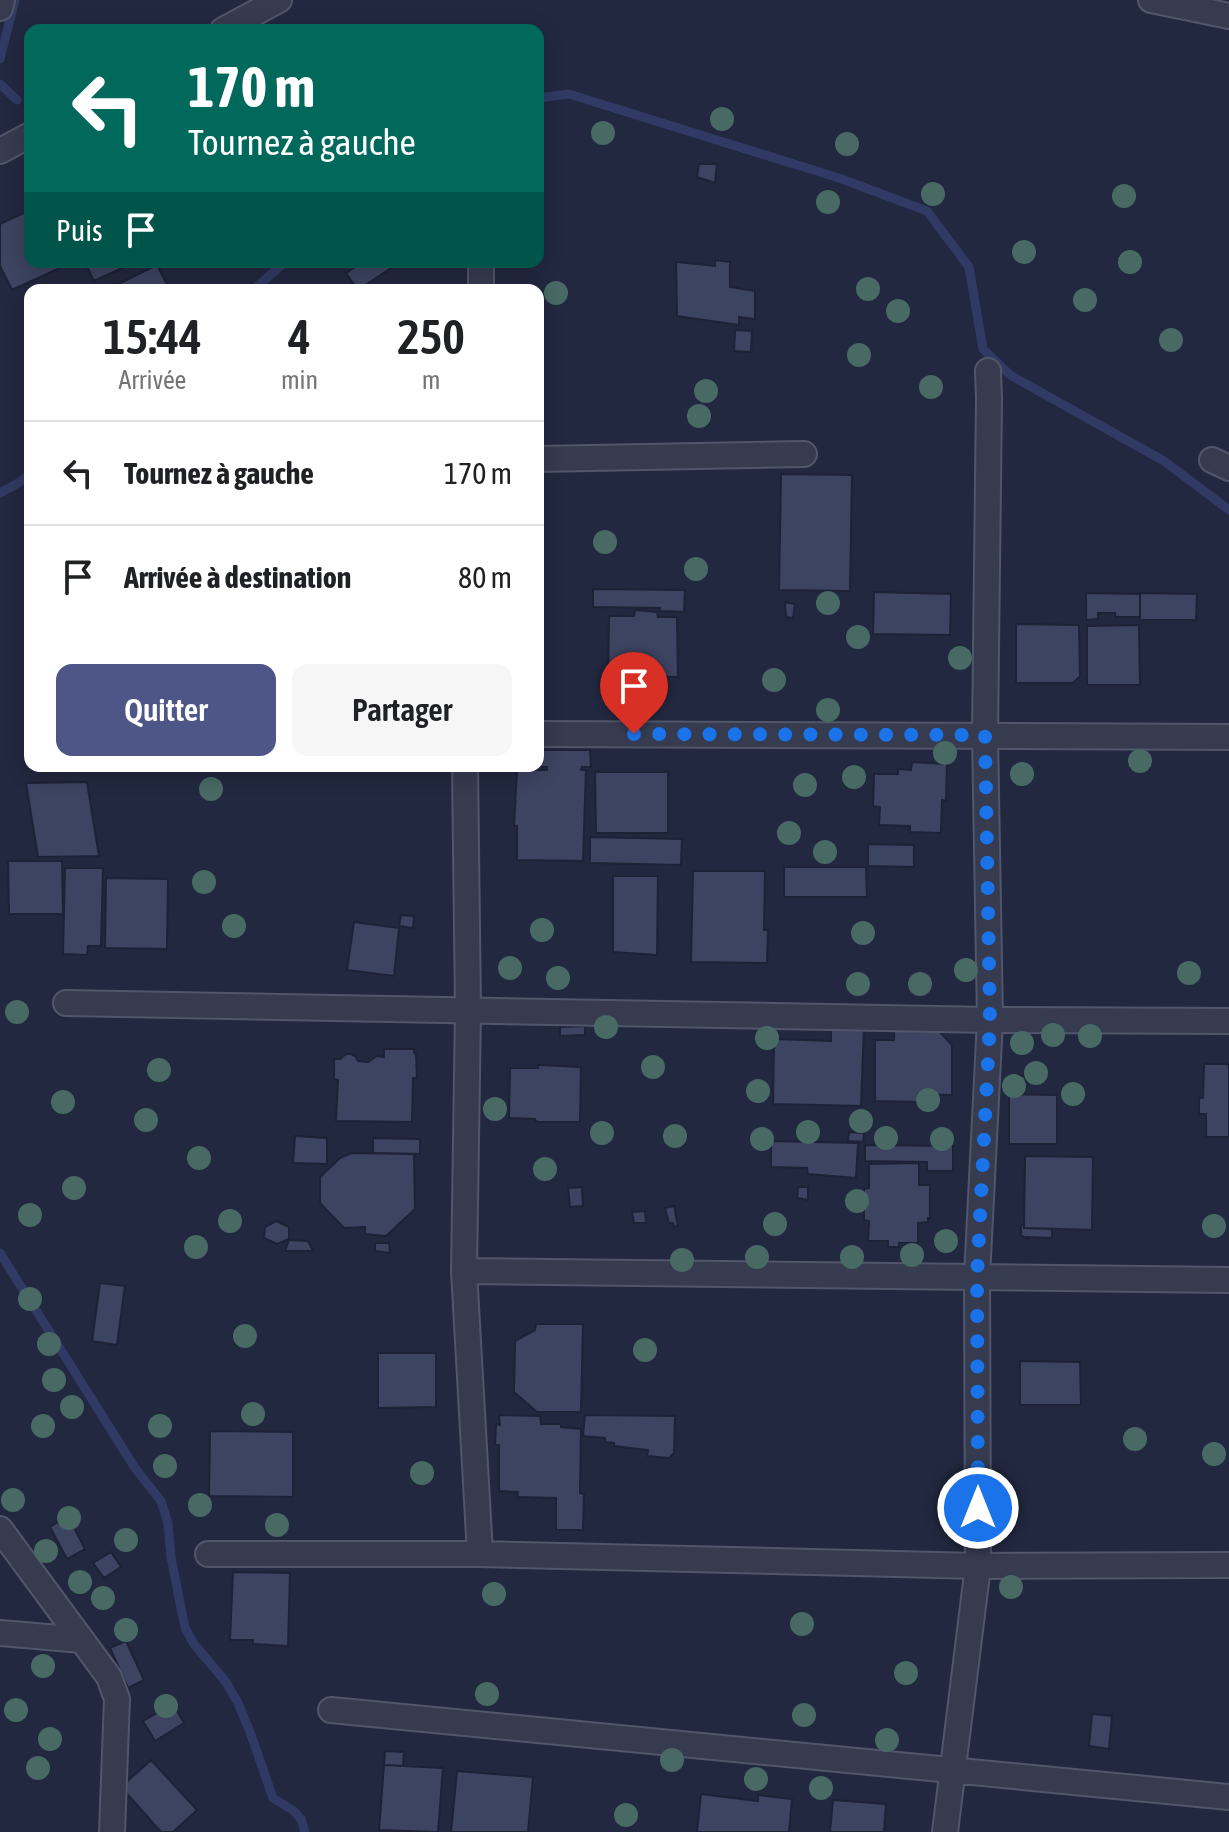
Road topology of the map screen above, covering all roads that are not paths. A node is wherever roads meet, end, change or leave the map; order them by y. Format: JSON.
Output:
{"nodes":[{"id":1,"x":2,"y":0,"type":"edge"},
{"id":2,"x":279,"y":0,"type":"edge"},
{"id":3,"x":1151,"y":0,"type":"edge"},
{"id":4,"x":0,"y":8,"type":"edge"},
{"id":5,"x":1229,"y":16,"type":"edge"},
{"id":6,"x":234,"y":24,"type":"edge"},
{"id":7,"x":24,"y":138,"type":"edge"},
{"id":8,"x":0,"y":151,"type":"edge"},
{"id":9,"x":988,"y":371,"type":"dead end"},
{"id":10,"x":804,"y":454,"type":"dead end"},
{"id":11,"x":544,"y":459,"type":"edge"},
{"id":12,"x":544,"y":734,"type":"edge"},
{"id":13,"x":985,"y":735,"type":"junction"},
{"id":14,"x":1229,"y":737,"type":"edge"},
{"id":15,"x":465,"y":772,"type":"edge"},
{"id":16,"x":66,"y":1003,"type":"dead end"},
{"id":17,"x":468,"y":1010,"type":"junction"},
{"id":18,"x":990,"y":1020,"type":"junction"},
{"id":19,"x":1229,"y":1021,"type":"edge"},
{"id":20,"x":464,"y":1271,"type":"junction"},
{"id":21,"x":977,"y":1277,"type":"junction"},
{"id":22,"x":1229,"y":1280,"type":"edge"},
{"id":23,"x":0,"y":1529,"type":"edge"},
{"id":24,"x":208,"y":1554,"type":"dead end"},
{"id":25,"x":480,"y":1554,"type":"junction"},
{"id":26,"x":1229,"y":1565,"type":"edge"},
{"id":27,"x":978,"y":1566,"type":"junction"},
{"id":28,"x":0,"y":1633,"type":"edge"},
{"id":29,"x":82,"y":1640,"type":"junction"},
{"id":30,"x":331,"y":1710,"type":"dead end"},
{"id":31,"x":954,"y":1770,"type":"junction"},
{"id":32,"x":1229,"y":1797,"type":"edge"},
{"id":33,"x":112,"y":1832,"type":"edge"},
{"id":34,"x":945,"y":1832,"type":"edge"}],
"edges":[{"from":1,"to":4,"type":"street"},
{"from":2,"to":6,"type":"street"},
{"from":3,"to":5,"type":"street"},
{"from":7,"to":8,"type":"street"},
{"from":9,"to":13,"type":"street"},
{"from":10,"to":11,"type":"street"},
{"from":12,"to":13,"type":"street"},
{"from":13,"to":14,"type":"street"},
{"from":13,"to":18,"type":"street"},
{"from":15,"to":17,"type":"street"},
{"from":16,"to":17,"type":"street"},
{"from":17,"to":18,"type":"street"},
{"from":17,"to":20,"type":"street"},
{"from":18,"to":19,"type":"street"},
{"from":18,"to":21,"type":"street"},
{"from":20,"to":21,"type":"street"},
{"from":20,"to":25,"type":"street"},
{"from":21,"to":22,"type":"street"},
{"from":21,"to":27,"type":"street"},
{"from":23,"to":29,"type":"street"},
{"from":24,"to":25,"type":"street"},
{"from":25,"to":27,"type":"street"},
{"from":26,"to":27,"type":"street"},
{"from":27,"to":31,"type":"street"},
{"from":28,"to":29,"type":"street"},
{"from":29,"to":33,"type":"street"},
{"from":30,"to":31,"type":"street"},
{"from":31,"to":32,"type":"street"},
{"from":31,"to":34,"type":"street"}]}
